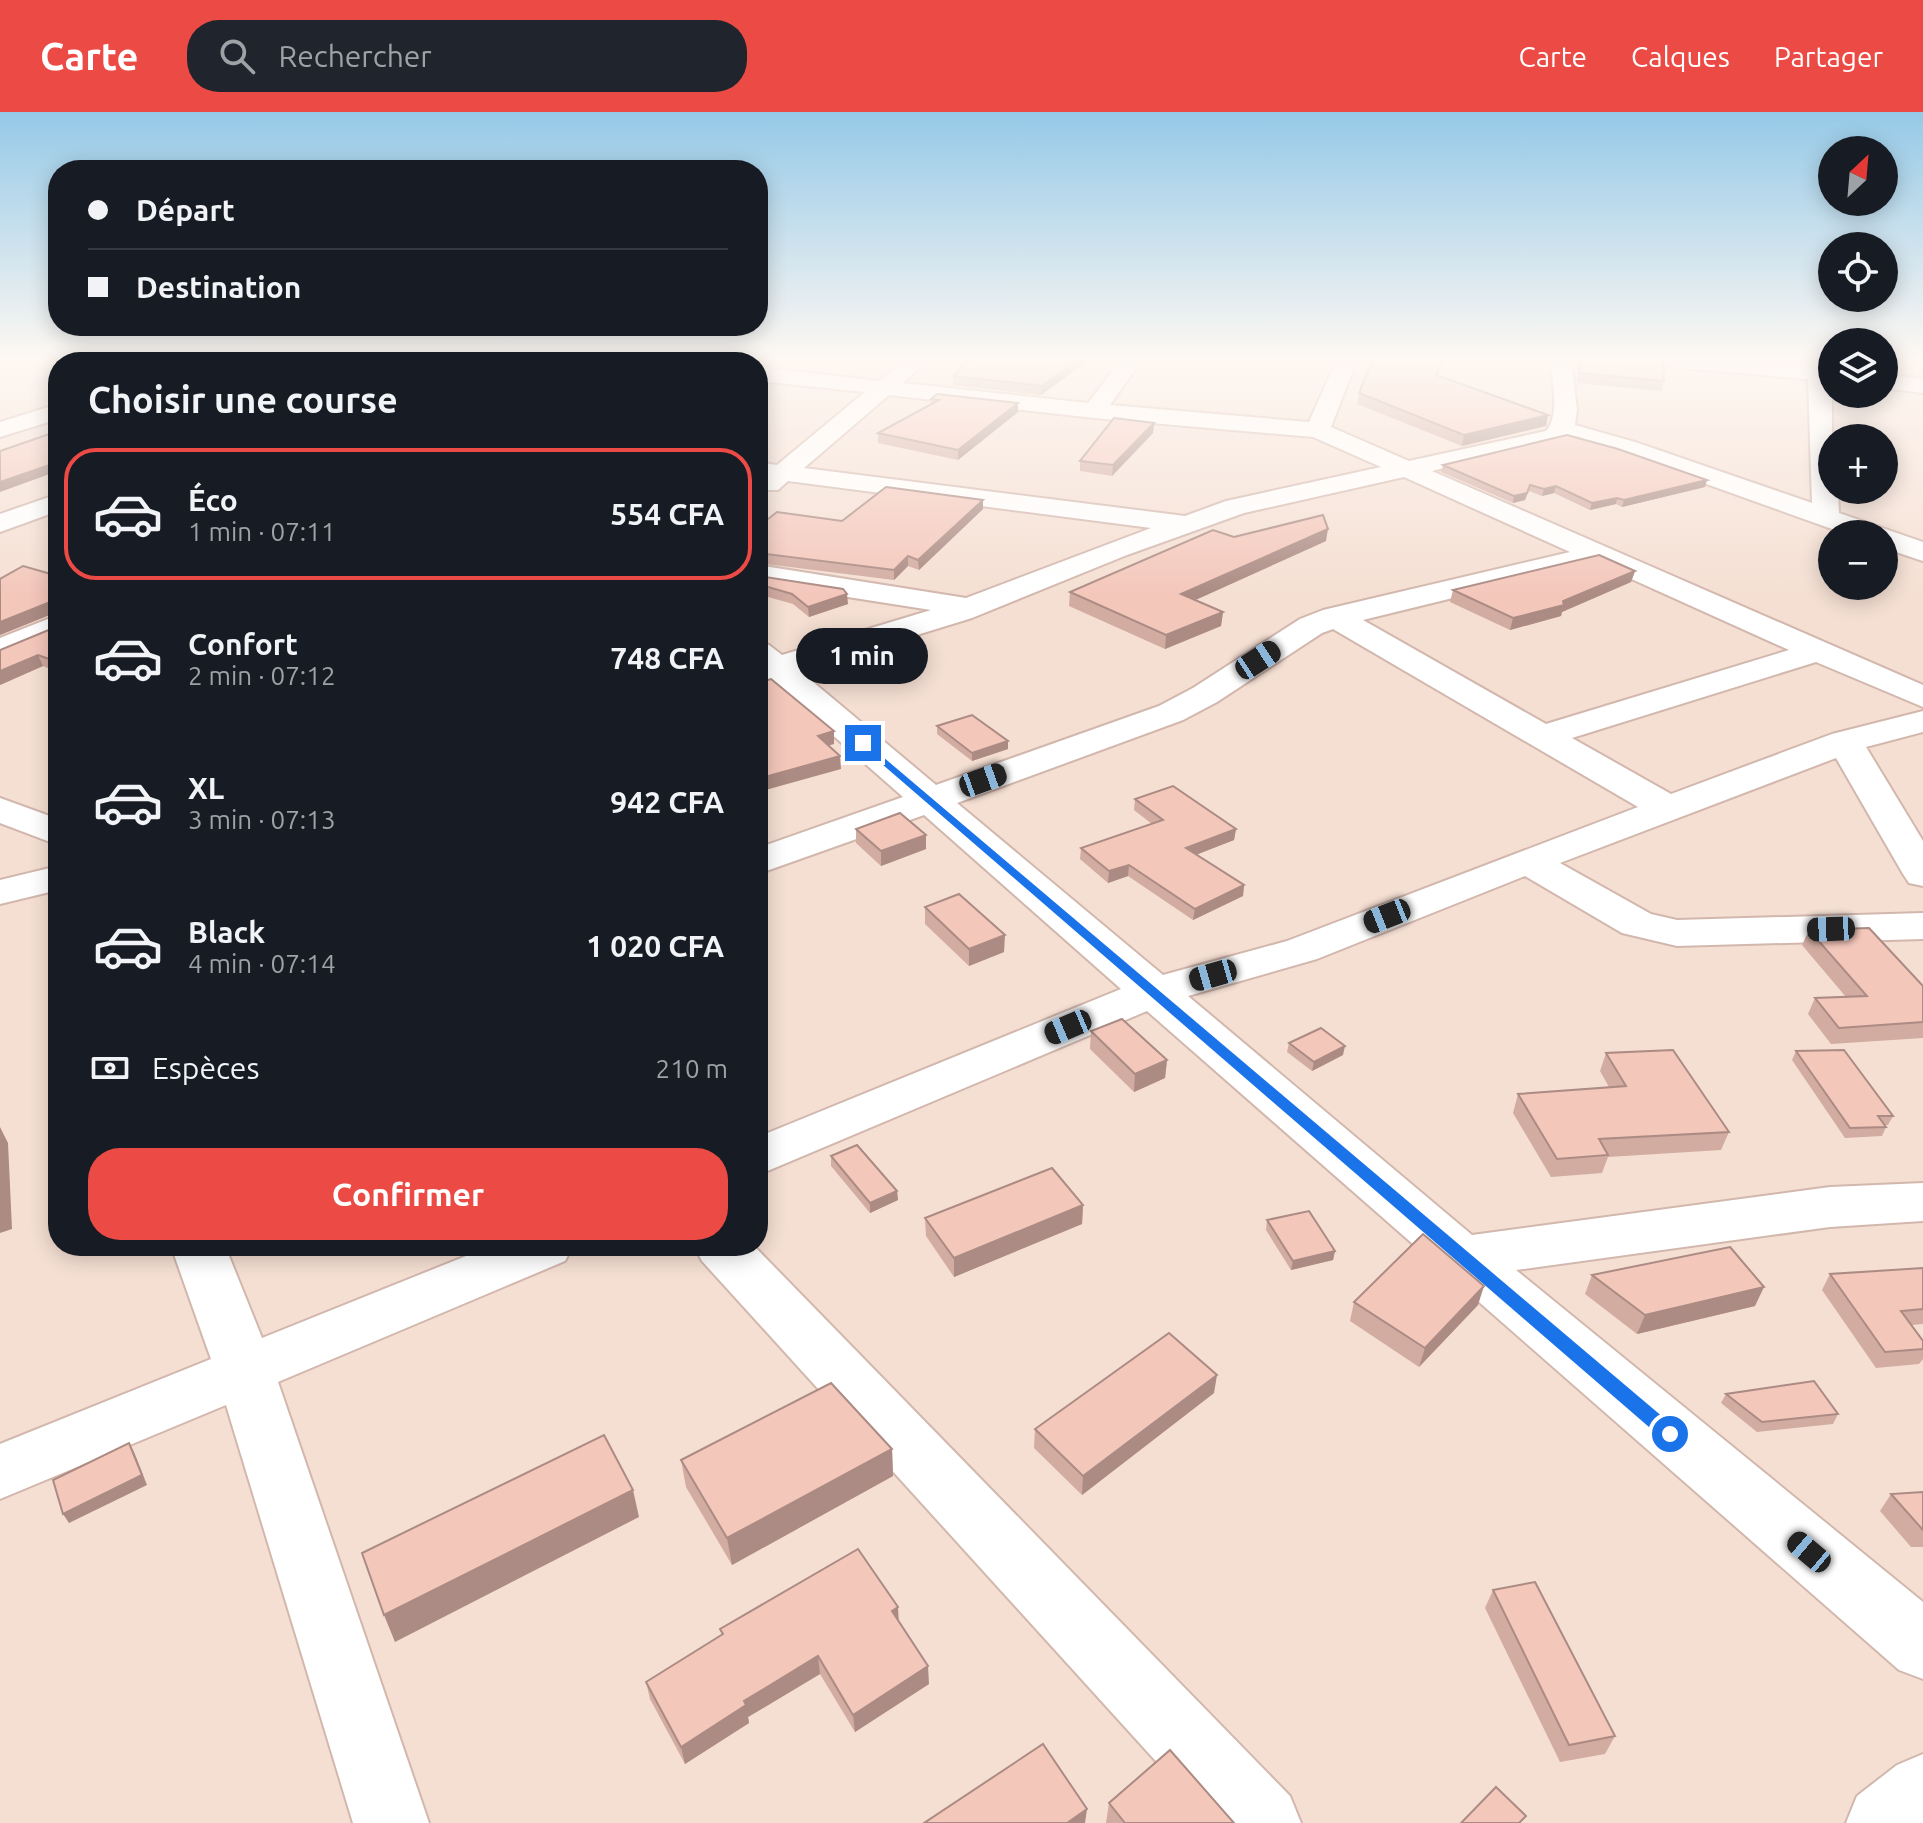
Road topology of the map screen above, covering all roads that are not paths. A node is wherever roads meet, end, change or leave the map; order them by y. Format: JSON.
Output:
{"nodes":[{"id":1,"x":818,"y":437,"type":"edge"},
{"id":2,"x":1334,"y":437,"type":"edge"},
{"id":3,"x":1547,"y":437,"type":"edge"},
{"id":4,"x":1590,"y":437,"type":"edge"},
{"id":5,"x":1824,"y":437,"type":"edge"},
{"id":6,"x":1410,"y":469,"type":"junction"},
{"id":7,"x":770,"y":471,"type":"edge"},
{"id":8,"x":48,"y":506,"type":"edge"},
{"id":9,"x":1826,"y":517,"type":"junction"},
{"id":10,"x":1834,"y":520,"type":"edge"},
{"id":11,"x":0,"y":524,"type":"edge"},
{"id":12,"x":1189,"y":524,"type":"junction"},
{"id":13,"x":1898,"y":543,"type":"edge"},
{"id":14,"x":1923,"y":552,"type":"edge"},
{"id":15,"x":1598,"y":554,"type":"junction"},
{"id":16,"x":768,"y":576,"type":"edge"},
{"id":17,"x":970,"y":607,"type":"junction"},
{"id":18,"x":1334,"y":617,"type":"junction"},
{"id":19,"x":48,"y":628,"type":"edge"},
{"id":20,"x":0,"y":650,"type":"edge"},
{"id":21,"x":1821,"y":650,"type":"junction"},
{"id":22,"x":768,"y":664,"type":"edge"},
{"id":23,"x":768,"y":668,"type":"edge"},
{"id":24,"x":1923,"y":697,"type":"edge"},
{"id":25,"x":1923,"y":721,"type":"edge"},
{"id":26,"x":1540,"y":737,"type":"junction"},
{"id":27,"x":1845,"y":742,"type":"junction"},
{"id":28,"x":929,"y":799,"type":"junction"},
{"id":29,"x":0,"y":809,"type":"edge"},
{"id":30,"x":1669,"y":809,"type":"junction"},
{"id":31,"x":48,"y":829,"type":"edge"},
{"id":32,"x":768,"y":858,"type":"edge"},
{"id":33,"x":1528,"y":861,"type":"junction"},
{"id":34,"x":1923,"y":874,"type":"edge"},
{"id":35,"x":48,"y":880,"type":"edge"},
{"id":36,"x":0,"y":892,"type":"edge"},
{"id":37,"x":1923,"y":926,"type":"edge"},
{"id":38,"x":1153,"y":992,"type":"junction"},
{"id":39,"x":768,"y":1153,"type":"edge"},
{"id":40,"x":1923,"y":1202,"type":"edge"},
{"id":41,"x":202,"y":1256,"type":"edge"},
{"id":42,"x":522,"y":1256,"type":"edge"},
{"id":43,"x":730,"y":1256,"type":"edge"},
{"id":44,"x":1462,"y":1257,"type":"junction"},
{"id":45,"x":245,"y":1371,"type":"junction"},
{"id":46,"x":0,"y":1472,"type":"edge"},
{"id":47,"x":1923,"y":1646,"type":"edge"},
{"id":48,"x":1923,"y":1791,"type":"edge"},
{"id":49,"x":391,"y":1823,"type":"edge"},
{"id":50,"x":1263,"y":1823,"type":"edge"},
{"id":51,"x":1884,"y":1823,"type":"edge"}],
"edges":[{"from":1,"to":7,"type":"street"},
{"from":2,"to":6,"type":"street"},
{"from":3,"to":6,"type":"street"},
{"from":4,"to":9,"type":"street"},
{"from":5,"to":9,"type":"street"},
{"from":6,"to":12,"type":"street"},
{"from":6,"to":15,"type":"street"},
{"from":7,"to":12,"type":"street"},
{"from":8,"to":11,"type":"street"},
{"from":9,"to":10,"type":"street"},
{"from":12,"to":17,"type":"street"},
{"from":13,"to":14,"type":"street"},
{"from":15,"to":18,"type":"street"},
{"from":15,"to":21,"type":"street"},
{"from":16,"to":17,"type":"street"},
{"from":17,"to":22,"type":"street"},
{"from":18,"to":26,"type":"street"},
{"from":18,"to":28,"type":"street"},
{"from":19,"to":20,"type":"street"},
{"from":21,"to":24,"type":"street"},
{"from":21,"to":26,"type":"street"},
{"from":23,"to":28,"type":"street"},
{"from":25,"to":27,"type":"street"},
{"from":26,"to":30,"type":"street"},
{"from":27,"to":30,"type":"street"},
{"from":27,"to":34,"type":"street"},
{"from":28,"to":32,"type":"street"},
{"from":28,"to":38,"type":"street"},
{"from":29,"to":31,"type":"street"},
{"from":30,"to":33,"type":"street"},
{"from":33,"to":37,"type":"street"},
{"from":33,"to":38,"type":"street"},
{"from":35,"to":36,"type":"street"},
{"from":38,"to":39,"type":"street"},
{"from":38,"to":44,"type":"street"},
{"from":40,"to":44,"type":"street"},
{"from":41,"to":45,"type":"street"},
{"from":42,"to":45,"type":"street"},
{"from":43,"to":50,"type":"street"},
{"from":44,"to":47,"type":"street"},
{"from":45,"to":46,"type":"street"},
{"from":45,"to":49,"type":"street"},
{"from":48,"to":51,"type":"street"}]}
